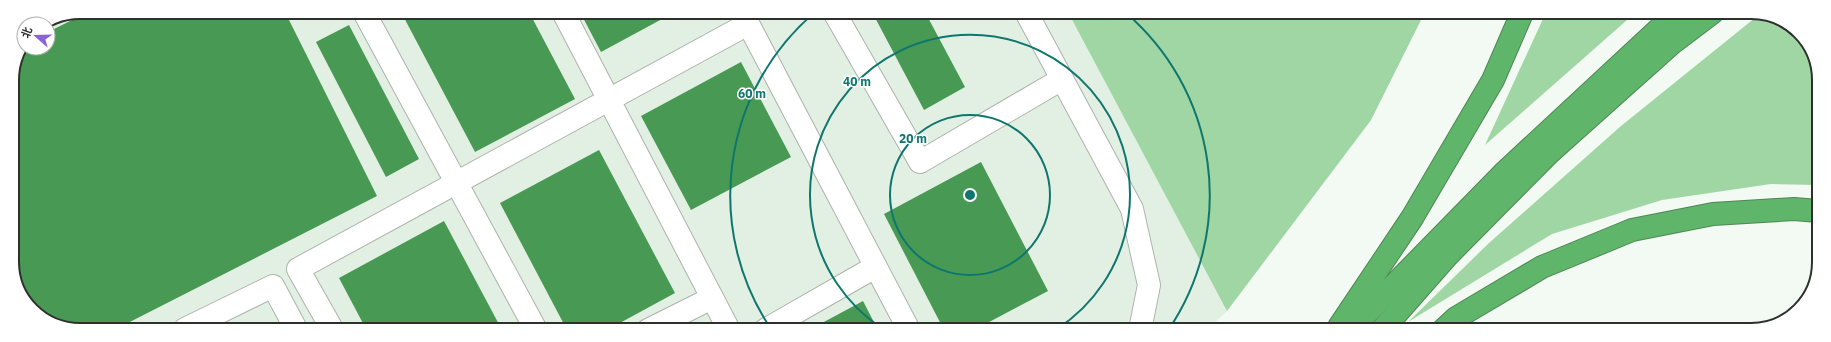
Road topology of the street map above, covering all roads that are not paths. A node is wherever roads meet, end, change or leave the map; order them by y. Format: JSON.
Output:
{"nodes":[{"id":1,"x":368,"y":19,"type":"edge"},
{"id":2,"x":567,"y":19,"type":"edge"},
{"id":3,"x":743,"y":19,"type":"edge"},
{"id":4,"x":746,"y":19,"type":"edge"},
{"id":5,"x":838,"y":19,"type":"edge"},
{"id":6,"x":1030,"y":19,"type":"edge"},
{"id":7,"x":1519,"y":19,"type":"edge"},
{"id":8,"x":1672,"y":19,"type":"edge"},
{"id":9,"x":1704,"y":19,"type":"edge"},
{"id":10,"x":1062,"y":79,"type":"junction"},
{"id":11,"x":609,"y":100,"type":"junction"},
{"id":12,"x":456,"y":182,"type":"junction"},
{"id":13,"x":1812,"y":210,"type":"edge"},
{"id":14,"x":876,"y":267,"type":"junction"},
{"id":15,"x":712,"y":298,"type":"junction"},
{"id":16,"x":197,"y":323,"type":"edge"},
{"id":17,"x":292,"y":323,"type":"edge"},
{"id":18,"x":328,"y":323,"type":"edge"},
{"id":19,"x":532,"y":323,"type":"edge"},
{"id":20,"x":662,"y":323,"type":"edge"},
{"id":21,"x":725,"y":323,"type":"edge"},
{"id":22,"x":777,"y":323,"type":"edge"},
{"id":23,"x":905,"y":323,"type":"edge"},
{"id":24,"x":1141,"y":323,"type":"edge"},
{"id":25,"x":1342,"y":323,"type":"edge"},
{"id":26,"x":1357,"y":323,"type":"edge"},
{"id":27,"x":1388,"y":323,"type":"edge"},
{"id":28,"x":1451,"y":323,"type":"edge"}],
"edges":[{"from":1,"to":12,"type":"street"},
{"from":2,"to":11,"type":"street"},
{"from":3,"to":11,"type":"street"},
{"from":4,"to":14,"type":"street"},
{"from":5,"to":10,"type":"street"},
{"from":6,"to":10,"type":"street"},
{"from":7,"to":25,"type":"highway"},
{"from":8,"to":26,"type":"highway"},
{"from":9,"to":27,"type":"highway"},
{"from":10,"to":24,"type":"street"},
{"from":11,"to":12,"type":"street"},
{"from":11,"to":15,"type":"street"},
{"from":12,"to":18,"type":"street"},
{"from":12,"to":19,"type":"street"},
{"from":13,"to":28,"type":"highway"},
{"from":14,"to":22,"type":"street"},
{"from":14,"to":23,"type":"street"},
{"from":15,"to":20,"type":"street"},
{"from":15,"to":21,"type":"street"},
{"from":16,"to":17,"type":"street"}]}
